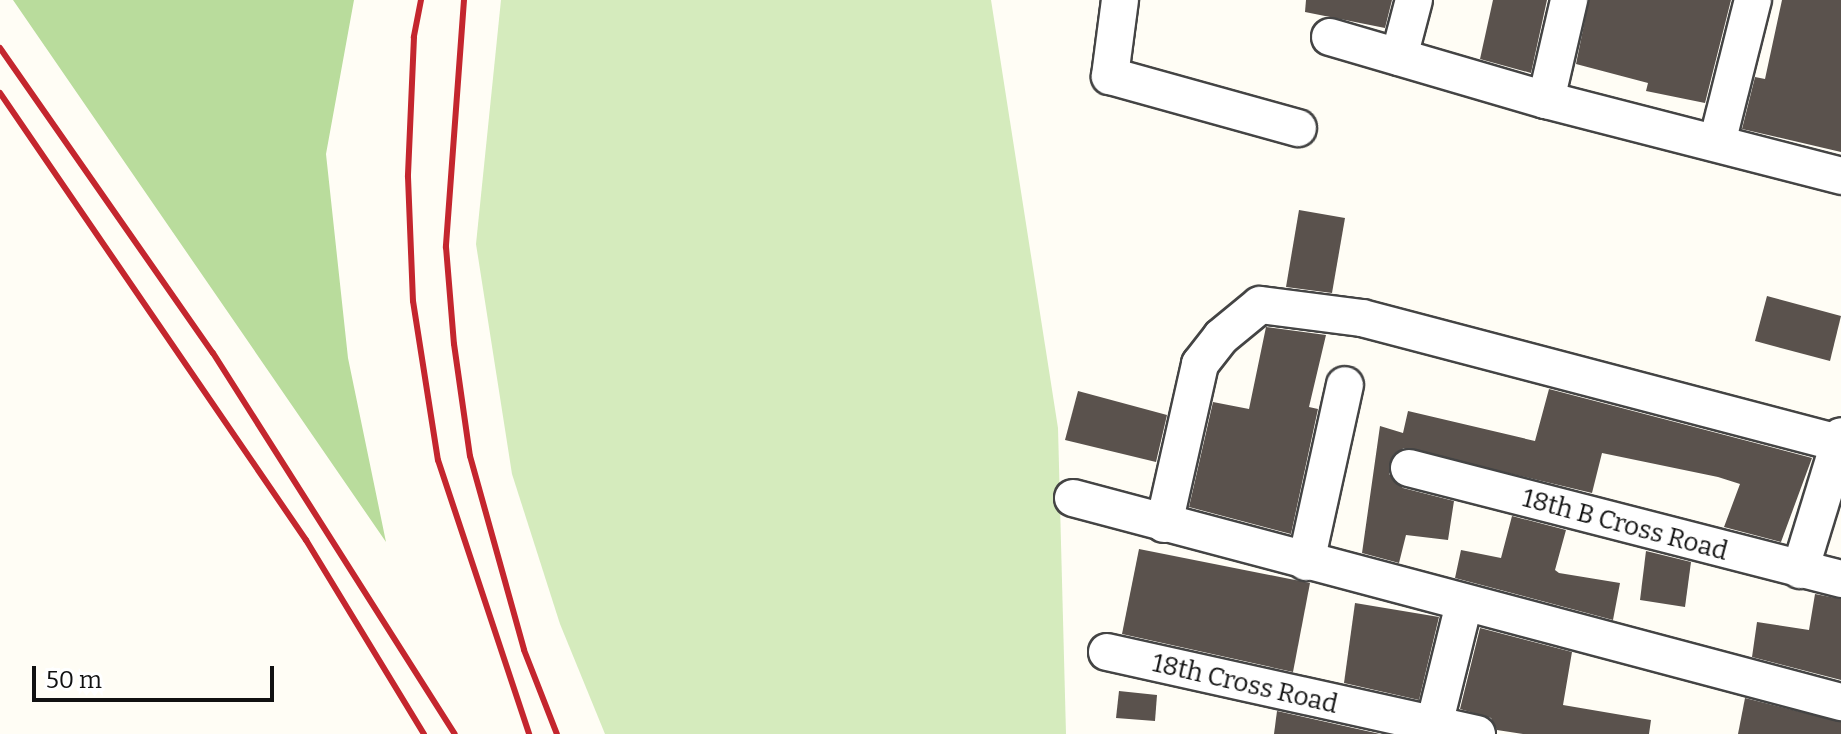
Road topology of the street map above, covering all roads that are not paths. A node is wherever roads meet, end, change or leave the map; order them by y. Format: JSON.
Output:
{"nodes":[{"id":1,"x":1120,"y":0,"type":"edge"},
{"id":2,"x":1414,"y":0,"type":"edge"},
{"id":3,"x":1569,"y":0,"type":"edge"},
{"id":4,"x":1753,"y":0,"type":"edge"},
{"id":5,"x":1330,"y":37,"type":"dead end"},
{"id":6,"x":1399,"y":57,"type":"junction"},
{"id":7,"x":1546,"y":100,"type":"junction"},
{"id":8,"x":1298,"y":128,"type":"dead end"},
{"id":9,"x":1717,"y":143,"type":"junction"},
{"id":10,"x":1841,"y":176,"type":"edge"},
{"id":11,"x":1345,"y":385,"type":"dead end"},
{"id":12,"x":1840,"y":440,"type":"edge"},
{"id":13,"x":1409,"y":468,"type":"dead end"},
{"id":14,"x":1073,"y":498,"type":"dead end"},
{"id":15,"x":1164,"y":524,"type":"junction"},
{"id":16,"x":1306,"y":562,"type":"junction"},
{"id":17,"x":1800,"y":570,"type":"junction"},
{"id":18,"x":1841,"y":579,"type":"edge"},
{"id":19,"x":1464,"y":604,"type":"junction"},
{"id":20,"x":1107,"y":652,"type":"dead end"},
{"id":21,"x":1841,"y":702,"type":"edge"},
{"id":22,"x":1434,"y":725,"type":"junction"},
{"id":23,"x":1477,"y":734,"type":"edge"}],
"edges":[{"from":1,"to":8,"type":"street"},
{"from":2,"to":6,"type":"street"},
{"from":3,"to":7,"type":"street"},
{"from":4,"to":9,"type":"street"},
{"from":5,"to":6,"type":"street"},
{"from":6,"to":7,"type":"street"},
{"from":7,"to":9,"type":"street"},
{"from":9,"to":10,"type":"street"},
{"from":11,"to":16,"type":"street"},
{"from":12,"to":15,"type":"street"},
{"from":12,"to":17,"type":"street"},
{"from":13,"to":17,"type":"street","name":"18th B Cross Road"},
{"from":14,"to":15,"type":"street"},
{"from":15,"to":16,"type":"street"},
{"from":16,"to":19,"type":"street"},
{"from":17,"to":18,"type":"street","name":"18th B Cross Road"},
{"from":19,"to":21,"type":"street"},
{"from":19,"to":22,"type":"street"},
{"from":20,"to":22,"type":"street","name":"18th Cross Road"},
{"from":22,"to":23,"type":"street","name":"18th Cross Road"}]}
